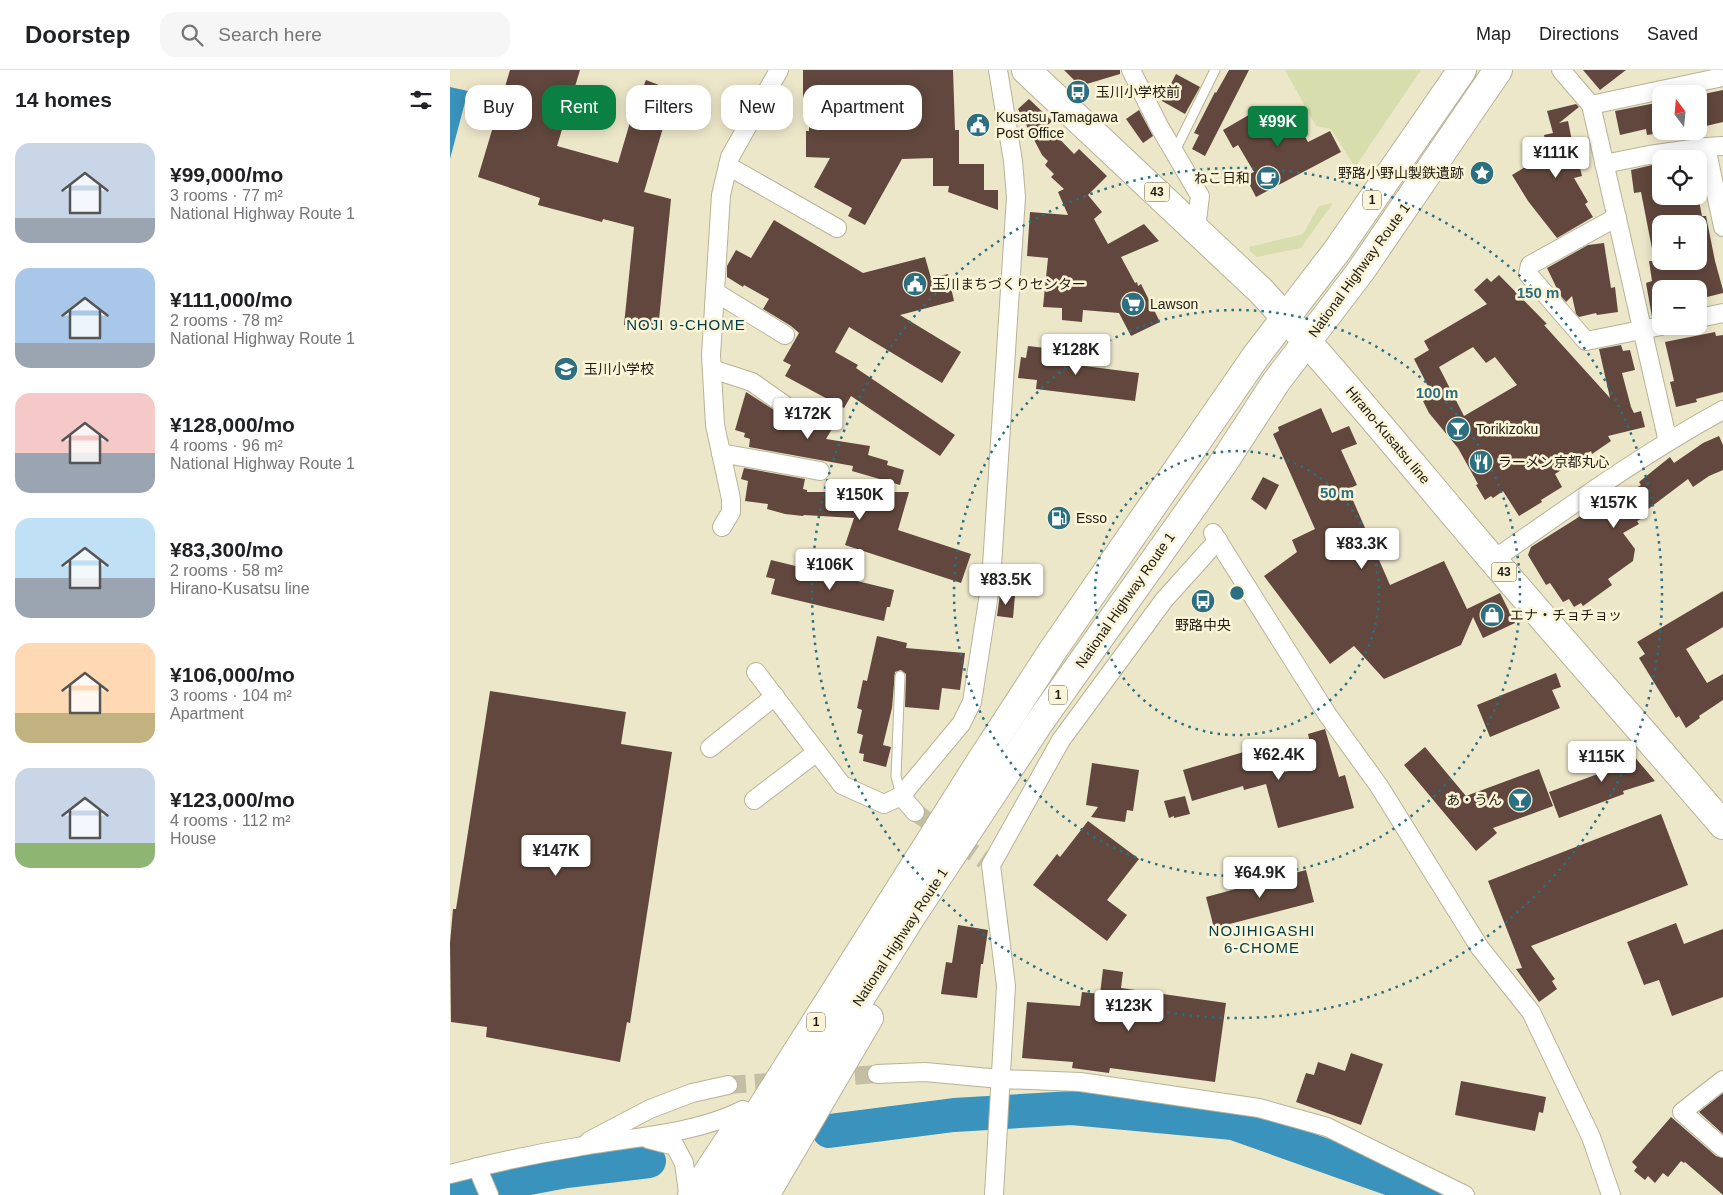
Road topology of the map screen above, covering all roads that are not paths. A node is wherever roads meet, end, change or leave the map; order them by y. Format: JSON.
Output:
{"nodes":[{"id":1,"x":779,"y":70,"type":"edge"},
{"id":2,"x":998,"y":70,"type":"edge"},
{"id":3,"x":1026,"y":70,"type":"edge"},
{"id":4,"x":1131,"y":70,"type":"edge"},
{"id":5,"x":1215,"y":70,"type":"edge"},
{"id":6,"x":1462,"y":70,"type":"edge"},
{"id":7,"x":1498,"y":70,"type":"edge"},
{"id":8,"x":1561,"y":70,"type":"edge"},
{"id":9,"x":1718,"y":78,"type":"dead end"},
{"id":10,"x":1591,"y":105,"type":"junction"},
{"id":11,"x":1714,"y":146,"type":"edge"},
{"id":12,"x":1174,"y":153,"type":"junction"},
{"id":13,"x":1604,"y":164,"type":"junction"},
{"id":14,"x":728,"y":166,"type":"junction"},
{"id":15,"x":1618,"y":216,"type":"junction"},
{"id":16,"x":1723,"y":227,"type":"edge"},
{"id":17,"x":837,"y":228,"type":"dead end"},
{"id":18,"x":1196,"y":229,"type":"junction"},
{"id":19,"x":715,"y":292,"type":"junction"},
{"id":20,"x":1723,"y":313,"type":"edge"},
{"id":21,"x":1707,"y":316,"type":"edge"},
{"id":22,"x":1286,"y":318,"type":"junction"},
{"id":23,"x":1652,"y":328,"type":"edge"},
{"id":24,"x":1644,"y":330,"type":"junction"},
{"id":25,"x":785,"y":335,"type":"dead end"},
{"id":26,"x":1308,"y":341,"type":"junction"},
{"id":27,"x":712,"y":369,"type":"junction"},
{"id":28,"x":1723,"y":410,"type":"edge"},
{"id":29,"x":800,"y":416,"type":"dead end"},
{"id":30,"x":1668,"y":442,"type":"junction"},
{"id":31,"x":721,"y":453,"type":"junction"},
{"id":32,"x":820,"y":471,"type":"dead end"},
{"id":33,"x":722,"y":527,"type":"dead end"},
{"id":34,"x":1493,"y":560,"type":"junction"},
{"id":35,"x":756,"y":672,"type":"dead end"},
{"id":36,"x":900,"y":676,"type":"dead end"},
{"id":37,"x":775,"y":696,"type":"junction"},
{"id":38,"x":1039,"y":723,"type":"junction"},
{"id":39,"x":1061,"y":740,"type":"junction"},
{"id":40,"x":710,"y":748,"type":"dead end"},
{"id":41,"x":817,"y":752,"type":"junction"},
{"id":42,"x":901,"y":796,"type":"junction"},
{"id":43,"x":754,"y":800,"type":"dead end"},
{"id":44,"x":915,"y":812,"type":"tunnel mouth"},
{"id":45,"x":1723,"y":825,"type":"edge"},
{"id":46,"x":899,"y":914,"type":"junction"},
{"id":47,"x":877,"y":1074,"type":"tunnel mouth"},
{"id":48,"x":1000,"y":1079,"type":"junction"},
{"id":49,"x":1723,"y":1080,"type":"edge"},
{"id":50,"x":728,"y":1085,"type":"tunnel mouth"},
{"id":51,"x":744,"y":1123,"type":"junction"},
{"id":52,"x":643,"y":1138,"type":"junction"},
{"id":53,"x":578,"y":1146,"type":"junction"},
{"id":54,"x":1723,"y":1148,"type":"edge"},
{"id":55,"x":477,"y":1167,"type":"junction"},
{"id":56,"x":450,"y":1174,"type":"edge"},
{"id":57,"x":695,"y":1194,"type":"edge"},
{"id":58,"x":489,"y":1195,"type":"edge"},
{"id":59,"x":740,"y":1195,"type":"edge"},
{"id":60,"x":765,"y":1195,"type":"edge"},
{"id":61,"x":994,"y":1195,"type":"edge"},
{"id":62,"x":1465,"y":1195,"type":"edge"},
{"id":63,"x":1611,"y":1195,"type":"edge"}],
"edges":[{"from":1,"to":14,"type":"street"},
{"from":2,"to":42,"type":"street"},
{"from":3,"to":18,"type":"main road","name":"Hirano-Kusatsu line","number":"43"},
{"from":4,"to":12,"type":"street"},
{"from":5,"to":12,"type":"lane"},
{"from":6,"to":22,"type":"main road","name":"National Highway Route 1","number":"1"},
{"from":7,"to":26,"type":"main road","name":"National Highway Route 1","number":"1"},
{"from":8,"to":10,"type":"street"},
{"from":9,"to":10,"type":"street"},
{"from":10,"to":13,"type":"street"},
{"from":11,"to":13,"type":"street"},
{"from":11,"to":16,"type":"street"},
{"from":12,"to":18,"type":"street"},
{"from":13,"to":15,"type":"street"},
{"from":14,"to":17,"type":"street"},
{"from":14,"to":19,"type":"street"},
{"from":15,"to":24,"type":"street"},
{"from":15,"to":24,"type":"street"},
{"from":18,"to":22,"type":"main road","name":"Hirano-Kusatsu line","number":"43"},
{"from":19,"to":25,"type":"street"},
{"from":19,"to":27,"type":"street"},
{"from":20,"to":21,"type":"street"},
{"from":22,"to":26,"type":"main road","name":"Hirano-Kusatsu line","number":"43"},
{"from":22,"to":46,"type":"main road","name":"National Highway Route 1","number":"1"},
{"from":23,"to":24,"type":"street"},
{"from":24,"to":30,"type":"street"},
{"from":26,"to":34,"type":"main road","name":"Hirano-Kusatsu line","number":"43"},
{"from":26,"to":38,"type":"main road","name":"National Highway Route 1","number":"1"},
{"from":27,"to":29,"type":"street"},
{"from":27,"to":31,"type":"street"},
{"from":28,"to":30,"type":"street"},
{"from":30,"to":34,"type":"street"},
{"from":31,"to":32,"type":"street"},
{"from":31,"to":33,"type":"street"},
{"from":34,"to":45,"type":"main road","name":"Hirano-Kusatsu line","number":"43"},
{"from":35,"to":37,"type":"street"},
{"from":36,"to":42,"type":"lane"},
{"from":37,"to":40,"type":"street"},
{"from":37,"to":41,"type":"street"},
{"from":38,"to":39,"type":"street"},
{"from":38,"to":46,"type":"main road","name":"National Highway Route 1","number":"1"},
{"from":39,"to":48,"type":"street"},
{"from":39,"to":63,"type":"street"},
{"from":41,"to":42,"type":"street"},
{"from":41,"to":43,"type":"street"},
{"from":42,"to":44,"type":"street"},
{"from":46,"to":51,"type":"main road","name":"National Highway Route 1","number":"1"},
{"from":46,"to":59,"type":"main road","name":"National Highway Route 1","number":"1"},
{"from":46,"to":60,"type":"main road"},
{"from":47,"to":48,"type":"street"},
{"from":48,"to":61,"type":"street"},
{"from":48,"to":62,"type":"street"},
{"from":49,"to":54,"type":"street"},
{"from":50,"to":53,"type":"street"},
{"from":51,"to":52,"type":"street"},
{"from":51,"to":57,"type":"main road","name":"National Highway Route 1","number":"1"},
{"from":52,"to":53,"type":"street"},
{"from":52,"to":57,"type":"street"},
{"from":53,"to":55,"type":"street"},
{"from":55,"to":56,"type":"street"},
{"from":55,"to":58,"type":"street"}]}
